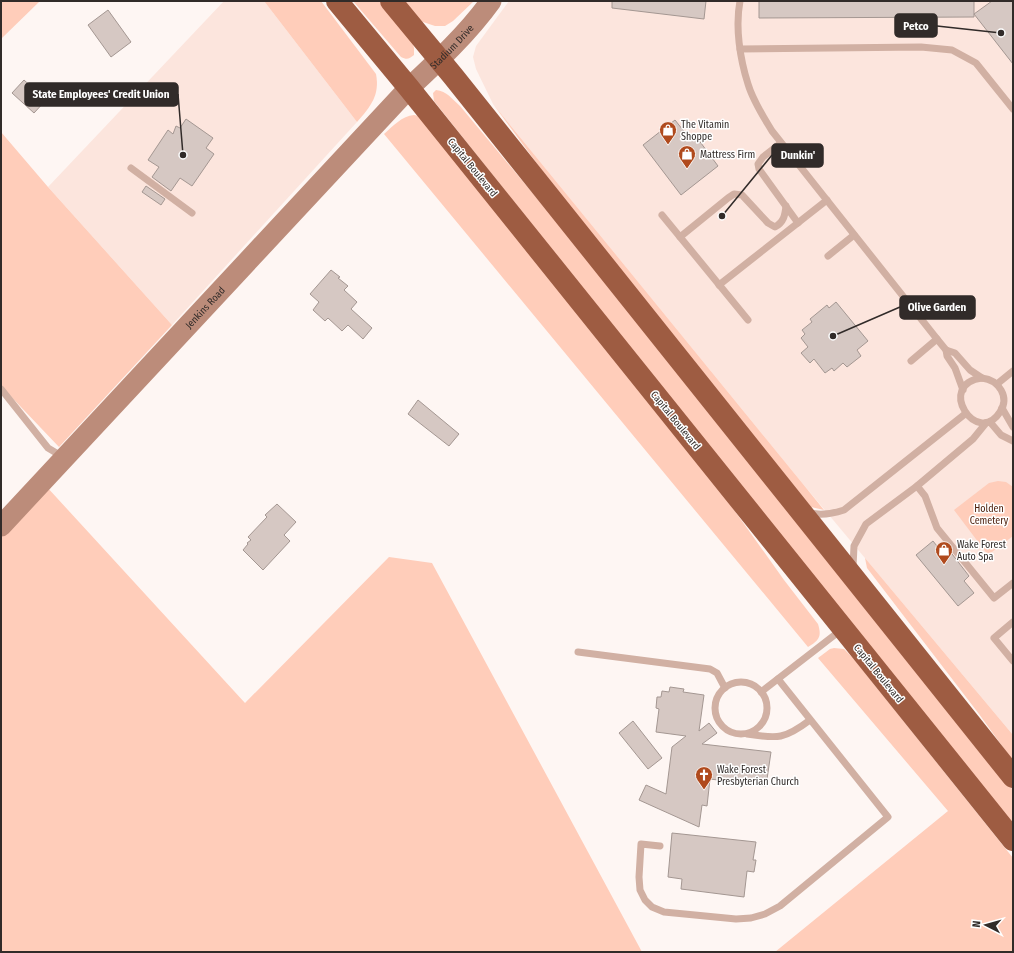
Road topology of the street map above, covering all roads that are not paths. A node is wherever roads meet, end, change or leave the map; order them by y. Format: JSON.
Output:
{"nodes":[{"id":1,"x":337,"y":1,"type":"edge"},
{"id":2,"x":391,"y":1,"type":"edge"},
{"id":3,"x":491,"y":1,"type":"edge"},
{"id":4,"x":740,"y":1,"type":"edge"},
{"id":5,"x":740,"y":49,"type":"junction"},
{"id":6,"x":440,"y":59,"type":"junction"},
{"id":7,"x":409,"y":88,"type":"junction"},
{"id":8,"x":1013,"y":109,"type":"edge"},
{"id":9,"x":781,"y":143,"type":"junction"},
{"id":10,"x":131,"y":168,"type":"dead end"},
{"id":11,"x":827,"y":200,"type":"junction"},
{"id":12,"x":786,"y":206,"type":"junction"},
{"id":13,"x":192,"y":213,"type":"dead end"},
{"id":14,"x":662,"y":215,"type":"dead end"},
{"id":15,"x":798,"y":223,"type":"junction"},
{"id":16,"x":854,"y":235,"type":"junction"},
{"id":17,"x":680,"y":237,"type":"junction"},
{"id":18,"x":828,"y":256,"type":"dead end"},
{"id":19,"x":719,"y":285,"type":"junction"},
{"id":20,"x":748,"y":320,"type":"dead end"},
{"id":21,"x":937,"y":339,"type":"junction"},
{"id":22,"x":946,"y":350,"type":"junction"},
{"id":23,"x":912,"y":362,"type":"dead end"},
{"id":24,"x":1013,"y":371,"type":"edge"},
{"id":25,"x":982,"y":378,"type":"junction"},
{"id":26,"x":998,"y":384,"type":"junction"},
{"id":27,"x":1,"y":389,"type":"edge"},
{"id":28,"x":963,"y":390,"type":"junction"},
{"id":29,"x":1002,"y":408,"type":"junction"},
{"id":30,"x":965,"y":414,"type":"junction"},
{"id":31,"x":988,"y":422,"type":"junction"},
{"id":32,"x":1013,"y":428,"type":"edge"},
{"id":33,"x":1013,"y":441,"type":"edge"},
{"id":34,"x":64,"y":458,"type":"junction"},
{"id":35,"x":917,"y":486,"type":"junction"},
{"id":36,"x":800,"y":511,"type":"junction"},
{"id":37,"x":1,"y":526,"type":"edge"},
{"id":38,"x":854,"y":580,"type":"junction"},
{"id":39,"x":1013,"y":582,"type":"edge"},
{"id":40,"x":1013,"y":622,"type":"edge"},
{"id":41,"x":843,"y":629,"type":"junction"},
{"id":42,"x":578,"y":652,"type":"dead end"},
{"id":43,"x":1013,"y":662,"type":"edge"},
{"id":44,"x":778,"y":679,"type":"junction"},
{"id":45,"x":725,"y":688,"type":"junction"},
{"id":46,"x":761,"y":692,"type":"junction"},
{"id":47,"x":810,"y":720,"type":"junction"},
{"id":48,"x":745,"y":734,"type":"junction"},
{"id":49,"x":1013,"y":777,"type":"edge"},
{"id":50,"x":1013,"y":840,"type":"edge"},
{"id":51,"x":660,"y":846,"type":"dead end"}],
"edges":[{"from":1,"to":7,"type":"highway","name":"Capital Boulevard"},
{"from":2,"to":6,"type":"highway"},
{"from":3,"to":6,"type":"street","name":"Stadium Drive"},
{"from":4,"to":5,"type":"lane"},
{"from":5,"to":8,"type":"lane"},
{"from":5,"to":9,"type":"lane"},
{"from":6,"to":7,"type":"street","name":"Stadium Drive"},
{"from":6,"to":36,"type":"highway"},
{"from":7,"to":34,"type":"street","name":"Jenkins Road"},
{"from":7,"to":41,"type":"highway","name":"Capital Boulevard"},
{"from":9,"to":11,"type":"lane"},
{"from":9,"to":12,"type":"lane"},
{"from":10,"to":13,"type":"lane"},
{"from":11,"to":15,"type":"lane"},
{"from":11,"to":16,"type":"lane"},
{"from":12,"to":15,"type":"lane"},
{"from":12,"to":17,"type":"lane"},
{"from":14,"to":17,"type":"lane"},
{"from":15,"to":19,"type":"lane"},
{"from":16,"to":18,"type":"lane"},
{"from":16,"to":21,"type":"lane"},
{"from":17,"to":19,"type":"lane"},
{"from":19,"to":20,"type":"lane"},
{"from":21,"to":22,"type":"lane"},
{"from":21,"to":23,"type":"lane"},
{"from":22,"to":25,"type":"lane"},
{"from":22,"to":28,"type":"lane"},
{"from":24,"to":26,"type":"lane"},
{"from":25,"to":26,"type":"lane"},
{"from":25,"to":28,"type":"lane"},
{"from":26,"to":29,"type":"lane"},
{"from":27,"to":34,"type":"lane"},
{"from":28,"to":30,"type":"lane"},
{"from":29,"to":31,"type":"lane"},
{"from":29,"to":32,"type":"lane"},
{"from":30,"to":31,"type":"lane"},
{"from":30,"to":36,"type":"lane"},
{"from":31,"to":33,"type":"lane"},
{"from":31,"to":35,"type":"lane"},
{"from":34,"to":37,"type":"street","name":"Jenkins Road"},
{"from":35,"to":38,"type":"lane"},
{"from":35,"to":39,"type":"lane"},
{"from":36,"to":38,"type":"highway"},
{"from":38,"to":49,"type":"highway"},
{"from":40,"to":43,"type":"lane"},
{"from":41,"to":44,"type":"lane"},
{"from":41,"to":50,"type":"highway","name":"Capital Boulevard"},
{"from":42,"to":45,"type":"lane"},
{"from":44,"to":46,"type":"lane"},
{"from":44,"to":47,"type":"lane"},
{"from":45,"to":46,"type":"lane"},
{"from":45,"to":48,"type":"lane"},
{"from":46,"to":48,"type":"lane"},
{"from":47,"to":48,"type":"lane"},
{"from":47,"to":51,"type":"lane"}]}
